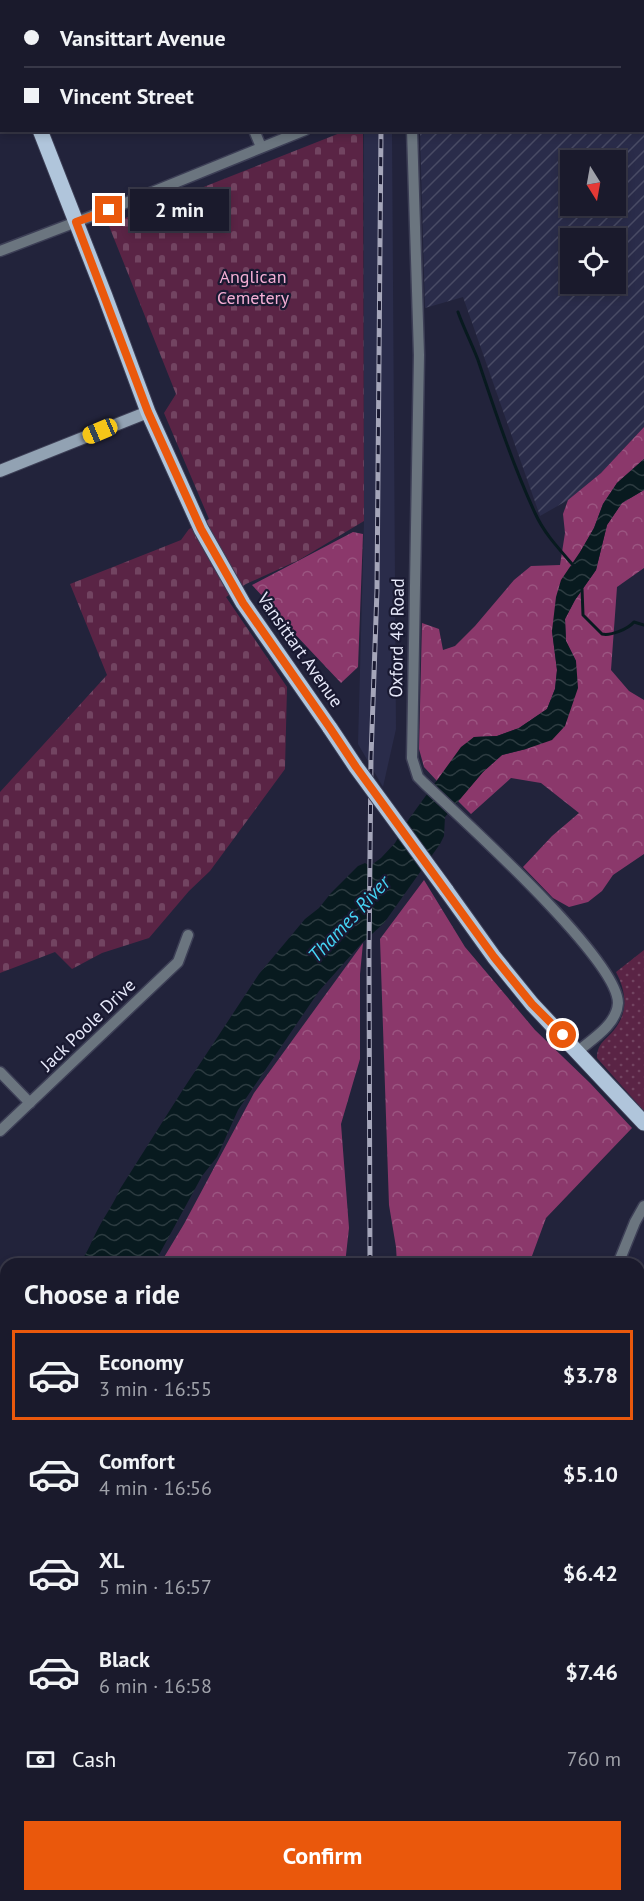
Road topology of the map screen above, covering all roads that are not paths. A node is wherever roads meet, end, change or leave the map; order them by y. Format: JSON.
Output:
{"nodes":[{"id":1,"x":41,"y":132,"type":"edge"},
{"id":2,"x":255,"y":132,"type":"edge"},
{"id":3,"x":300,"y":132,"type":"edge"},
{"id":4,"x":412,"y":132,"type":"edge"},
{"id":5,"x":261,"y":147,"type":"junction"},
{"id":6,"x":76,"y":222,"type":"junction"},
{"id":7,"x":0,"y":251,"type":"edge"},
{"id":8,"x":148,"y":412,"type":"junction"},
{"id":9,"x":0,"y":471,"type":"edge"},
{"id":10,"x":188,"y":935,"type":"dead end"},
{"id":11,"x":578,"y":1052,"type":"junction"},
{"id":12,"x":0,"y":1072,"type":"edge"},
{"id":13,"x":30,"y":1103,"type":"junction"},
{"id":14,"x":644,"y":1123,"type":"edge"},
{"id":15,"x":0,"y":1131,"type":"edge"},
{"id":16,"x":644,"y":1206,"type":"edge"},
{"id":17,"x":620,"y":1258,"type":"edge"}],
"edges":[{"from":1,"to":6,"type":"main road","name":"Vansittart Avenue"},
{"from":2,"to":5,"type":"street"},
{"from":3,"to":5,"type":"street"},
{"from":4,"to":11,"type":"street","name":"Oxford 48 Road"},
{"from":5,"to":6,"type":"street"},
{"from":6,"to":7,"type":"street"},
{"from":6,"to":8,"type":"main road","name":"Vansittart Avenue"},
{"from":8,"to":9,"type":"main road"},
{"from":8,"to":11,"type":"main road","name":"Vansittart Avenue","bridge":true},
{"from":10,"to":13,"type":"street","name":"Jack Poole Drive"},
{"from":11,"to":14,"type":"main road","name":"Vansittart Avenue"},
{"from":12,"to":13,"type":"street"},
{"from":13,"to":15,"type":"street","name":"Jack Poole Drive"},
{"from":16,"to":17,"type":"street"}]}
